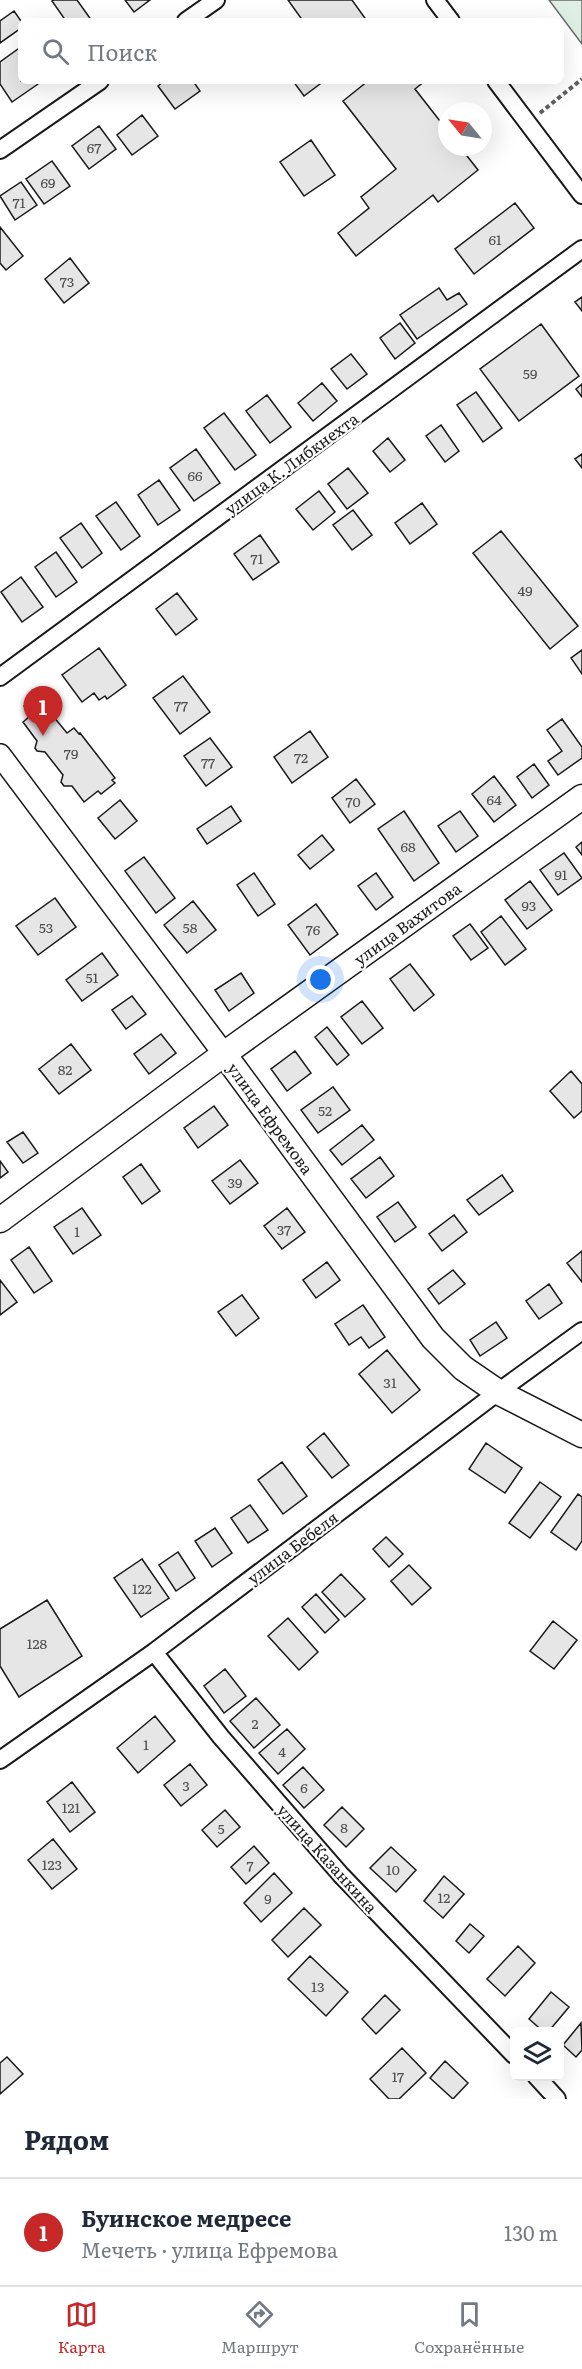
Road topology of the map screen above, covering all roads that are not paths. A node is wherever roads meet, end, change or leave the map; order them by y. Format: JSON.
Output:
{"nodes":[{"id":1,"x":216,"y":0,"type":"edge"},
{"id":2,"x":435,"y":0,"type":"edge"},
{"id":3,"x":190,"y":18,"type":"edge"},
{"id":4,"x":449,"y":18,"type":"edge"},
{"id":5,"x":96,"y":84,"type":"edge"},
{"id":6,"x":498,"y":84,"type":"edge"},
{"id":7,"x":0,"y":150,"type":"edge"},
{"id":8,"x":582,"y":195,"type":"edge"},
{"id":9,"x":582,"y":249,"type":"edge"},
{"id":10,"x":0,"y":677,"type":"edge"},
{"id":11,"x":0,"y":755,"type":"edge"},
{"id":12,"x":582,"y":797,"type":"edge"},
{"id":13,"x":224,"y":1054,"type":"junction"},
{"id":14,"x":0,"y":1220,"type":"edge"},
{"id":15,"x":582,"y":1331,"type":"edge"},
{"id":16,"x":498,"y":1392,"type":"junction"},
{"id":17,"x":582,"y":1435,"type":"edge"},
{"id":18,"x":154,"y":1652,"type":"junction"},
{"id":19,"x":0,"y":1760,"type":"edge"},
{"id":20,"x":510,"y":2051,"type":"edge"},
{"id":21,"x":541,"y":2081,"type":"edge"},
{"id":22,"x":557,"y":2099,"type":"edge"}],
"edges":[{"from":1,"to":3,"type":"street"},
{"from":2,"to":4,"type":"street"},
{"from":5,"to":7,"type":"street"},
{"from":6,"to":8,"type":"street"},
{"from":9,"to":10,"type":"street","name":"улица К. Либкнехта"},
{"from":11,"to":13,"type":"street","name":"улица Ефремова"},
{"from":12,"to":13,"type":"main road","name":"улица Вахитова"},
{"from":13,"to":14,"type":"main road","name":"улица Вахитова"},
{"from":13,"to":16,"type":"main road","name":"улица Ефремова"},
{"from":15,"to":16,"type":"street","name":"улица Бебеля"},
{"from":16,"to":17,"type":"main road","name":"улица Ефремова"},
{"from":16,"to":18,"type":"street","name":"улица Бебеля"},
{"from":18,"to":19,"type":"street","name":"улица Бебеля"},
{"from":18,"to":20,"type":"street","name":"улица Казанкина"},
{"from":21,"to":22,"type":"street"}]}
